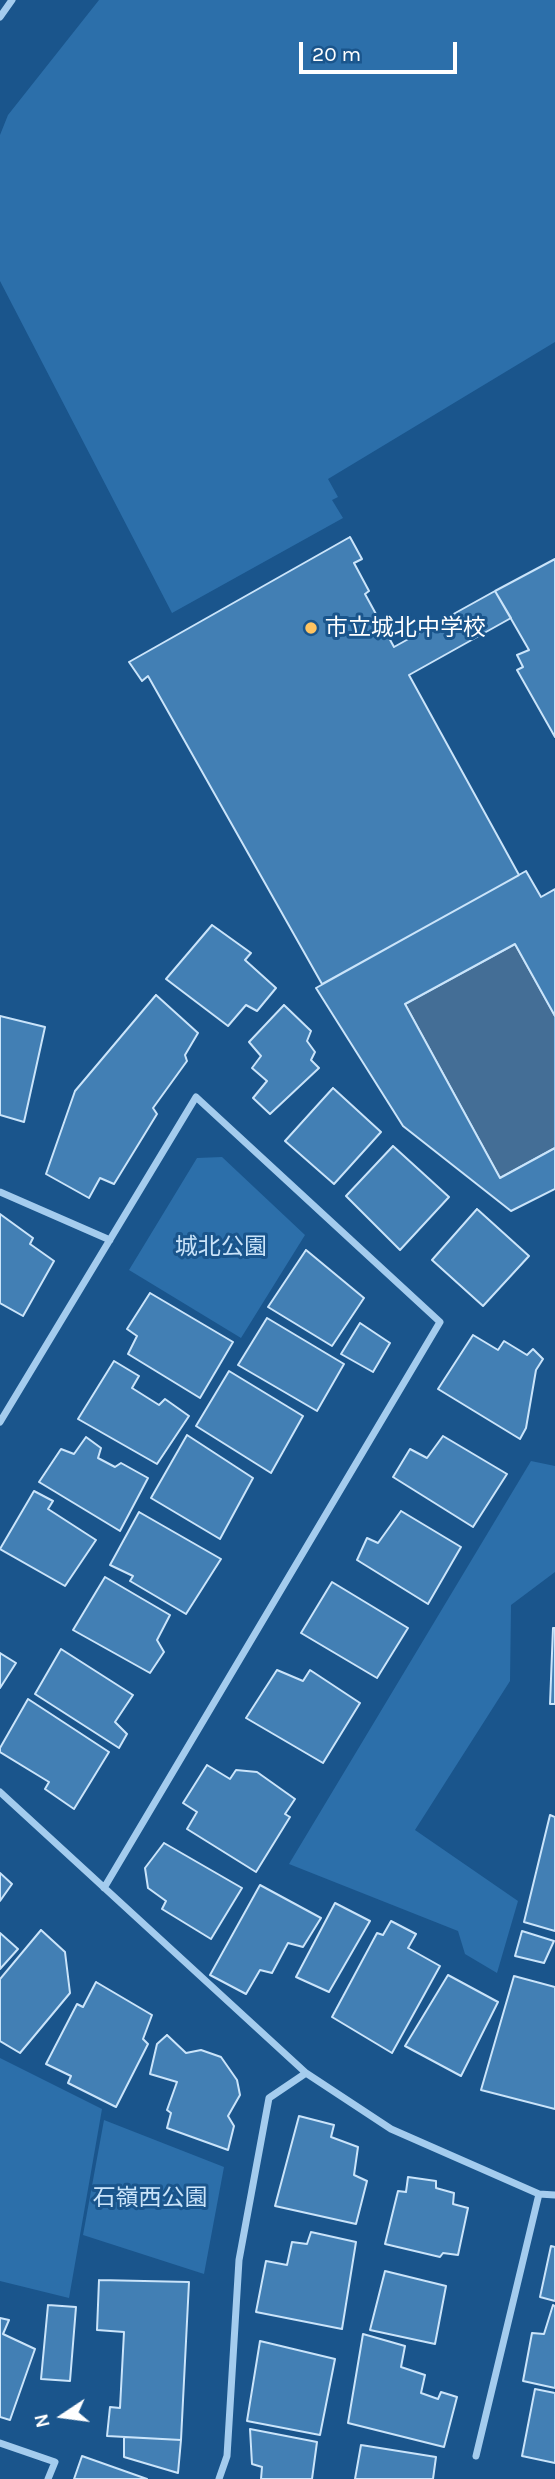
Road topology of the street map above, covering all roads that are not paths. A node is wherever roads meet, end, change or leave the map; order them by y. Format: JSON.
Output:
{"nodes":[{"id":1,"x":12,"y":0,"type":"edge"},
{"id":2,"x":0,"y":17,"type":"edge"},
{"id":3,"x":0,"y":1192,"type":"edge"},
{"id":4,"x":110,"y":1240,"type":"junction"},
{"id":5,"x":0,"y":1422,"type":"edge"},
{"id":6,"x":0,"y":1792,"type":"edge"},
{"id":7,"x":104,"y":1888,"type":"junction"},
{"id":8,"x":306,"y":2073,"type":"junction"},
{"id":9,"x":539,"y":2194,"type":"junction"},
{"id":10,"x":555,"y":2195,"type":"edge"},
{"id":11,"x":0,"y":2443,"type":"edge"},
{"id":12,"x":476,"y":2456,"type":"dead end"},
{"id":13,"x":48,"y":2479,"type":"edge"},
{"id":14,"x":219,"y":2479,"type":"edge"}],
"edges":[{"from":1,"to":2,"type":"street"},
{"from":3,"to":4,"type":"street"},
{"from":4,"to":5,"type":"street"},
{"from":4,"to":7,"type":"street"},
{"from":6,"to":7,"type":"street"},
{"from":7,"to":8,"type":"street"},
{"from":8,"to":9,"type":"street"},
{"from":8,"to":14,"type":"street"},
{"from":9,"to":10,"type":"street"},
{"from":9,"to":12,"type":"street"},
{"from":11,"to":13,"type":"street"}]}
